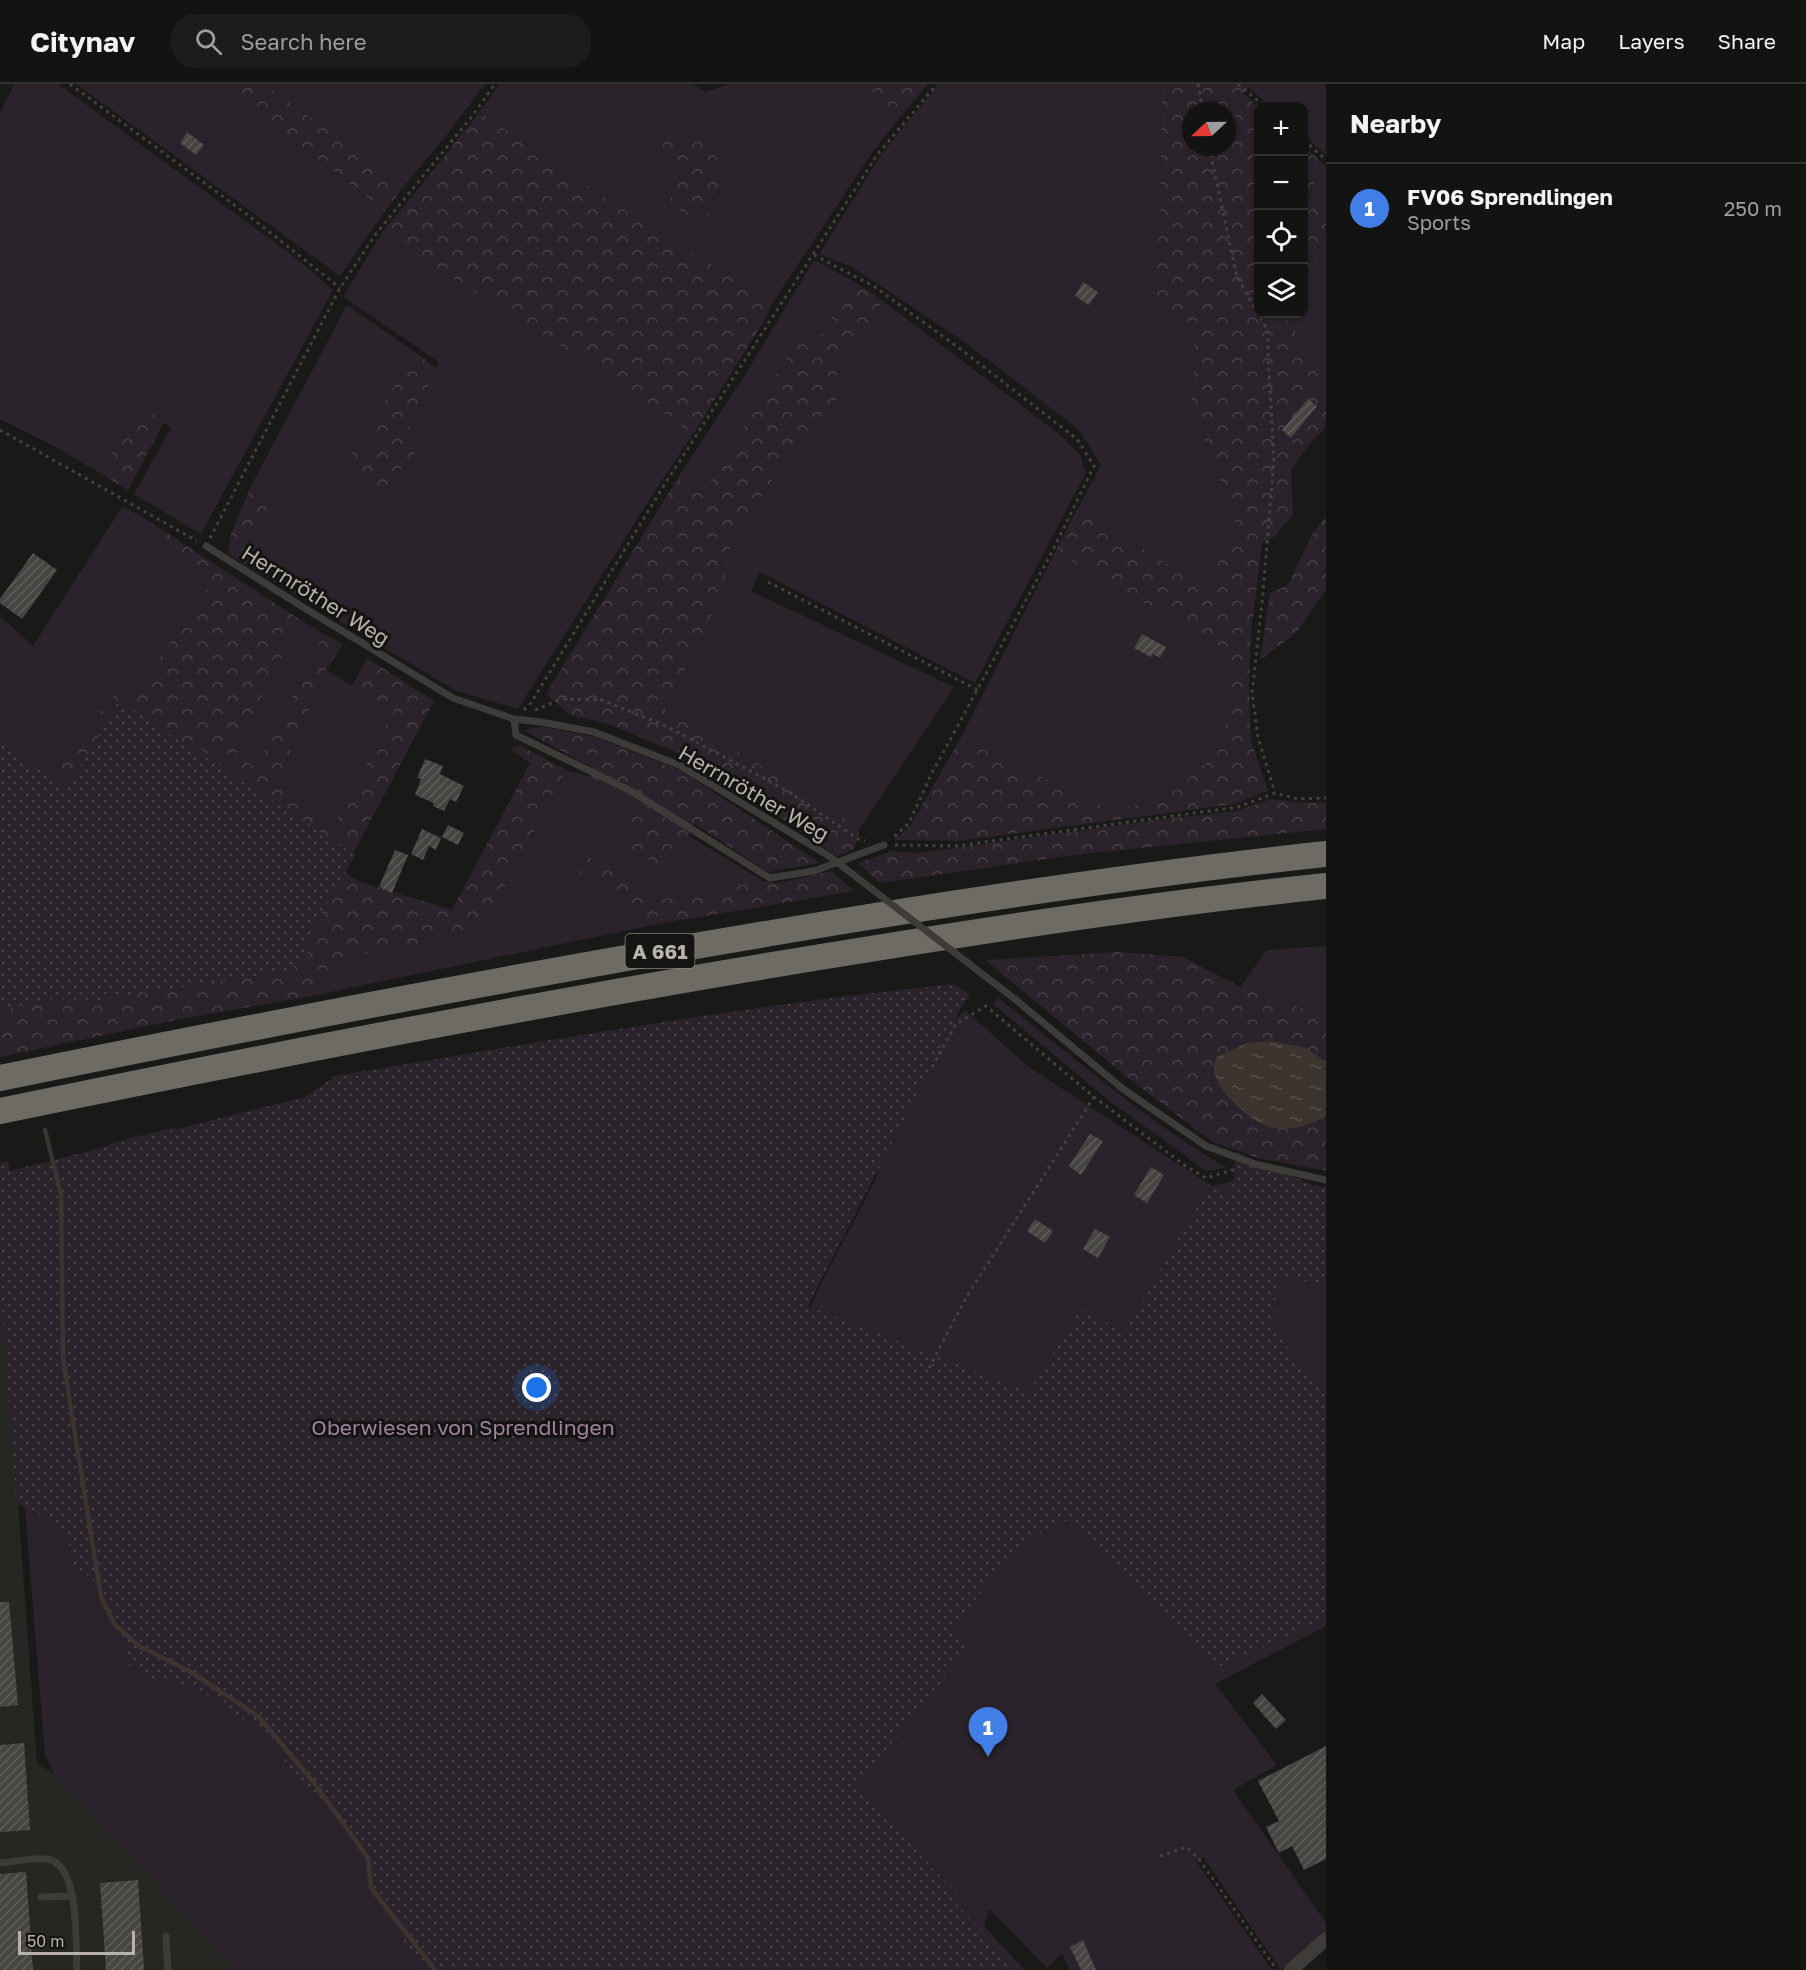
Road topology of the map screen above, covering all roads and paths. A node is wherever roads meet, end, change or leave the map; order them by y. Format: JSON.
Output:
{"nodes":[{"id":1,"x":70,"y":84,"type":"edge"},
{"id":2,"x":495,"y":84,"type":"edge"},
{"id":3,"x":937,"y":84,"type":"edge"},
{"id":4,"x":1198,"y":84,"type":"edge"},
{"id":5,"x":1238,"y":84,"type":"edge"},
{"id":6,"x":1201,"y":102,"type":"edge"},
{"id":7,"x":1259,"y":102,"type":"edge"},
{"id":8,"x":1308,"y":144,"type":"edge"},
{"id":9,"x":1211,"y":156,"type":"edge"},
{"id":10,"x":1326,"y":160,"type":"edge"},
{"id":11,"x":814,"y":255,"type":"junction"},
{"id":12,"x":340,"y":288,"type":"junction"},
{"id":13,"x":0,"y":430,"type":"edge"},
{"id":14,"x":206,"y":546,"type":"junction"},
{"id":15,"x":768,"y":582,"type":"dead end"},
{"id":16,"x":978,"y":690,"type":"junction"},
{"id":17,"x":514,"y":719,"type":"junction"},
{"id":18,"x":1275,"y":793,"type":"junction"},
{"id":19,"x":1326,"y":798,"type":"edge"},
{"id":20,"x":885,"y":845,"type":"junction"},
{"id":21,"x":1326,"y":854,"type":"edge"},
{"id":22,"x":1326,"y":886,"type":"edge"},
{"id":23,"x":932,"y":1067,"type":"dead end"},
{"id":24,"x":0,"y":1078,"type":"edge"},
{"id":25,"x":1094,"y":1097,"type":"junction"},
{"id":26,"x":0,"y":1111,"type":"edge"},
{"id":27,"x":1255,"y":1164,"type":"junction"},
{"id":28,"x":1326,"y":1180,"type":"edge"},
{"id":29,"x":929,"y":1368,"type":"dead end"},
{"id":30,"x":1160,"y":1856,"type":"dead end"},
{"id":31,"x":0,"y":1863,"type":"edge"},
{"id":32,"x":73,"y":1896,"type":"junction"},
{"id":33,"x":41,"y":1897,"type":"dead end"},
{"id":34,"x":166,"y":1936,"type":"dead end"},
{"id":35,"x":1326,"y":1939,"type":"edge"},
{"id":36,"x":77,"y":1970,"type":"edge"},
{"id":37,"x":168,"y":1970,"type":"edge"},
{"id":38,"x":1277,"y":1970,"type":"edge"},
{"id":39,"x":1291,"y":1970,"type":"edge"}],
"edges":[{"from":1,"to":12,"type":"path"},
{"from":2,"to":12,"type":"path"},
{"from":3,"to":11,"type":"path"},
{"from":4,"to":6,"type":"path"},
{"from":5,"to":7,"type":"path"},
{"from":8,"to":10,"type":"path"},
{"from":9,"to":18,"type":"path"},
{"from":11,"to":16,"type":"path"},
{"from":11,"to":17,"type":"path"},
{"from":12,"to":14,"type":"path"},
{"from":13,"to":14,"type":"path"},
{"from":14,"to":17,"type":"lane","name":"Herrnröther Weg"},
{"from":15,"to":16,"type":"path"},
{"from":16,"to":20,"type":"path"},
{"from":17,"to":20,"type":"path"},
{"from":17,"to":20,"type":"lane"},
{"from":17,"to":27,"type":"lane","name":"Herrnröther Weg","bridge":true},
{"from":18,"to":19,"type":"path"},
{"from":18,"to":20,"type":"path"},
{"from":21,"to":24,"type":"highway","number":"A 661"},
{"from":22,"to":26,"type":"highway","number":"A 661"},
{"from":23,"to":25,"type":"path"},
{"from":25,"to":27,"type":"path"},
{"from":25,"to":29,"type":"path"},
{"from":27,"to":28,"type":"lane","name":"Herrnröther Weg"},
{"from":30,"to":38,"type":"path"},
{"from":31,"to":32,"type":"lane"},
{"from":32,"to":33,"type":"lane"},
{"from":32,"to":36,"type":"lane"},
{"from":34,"to":37,"type":"lane"},
{"from":35,"to":39,"type":"street"}]}
